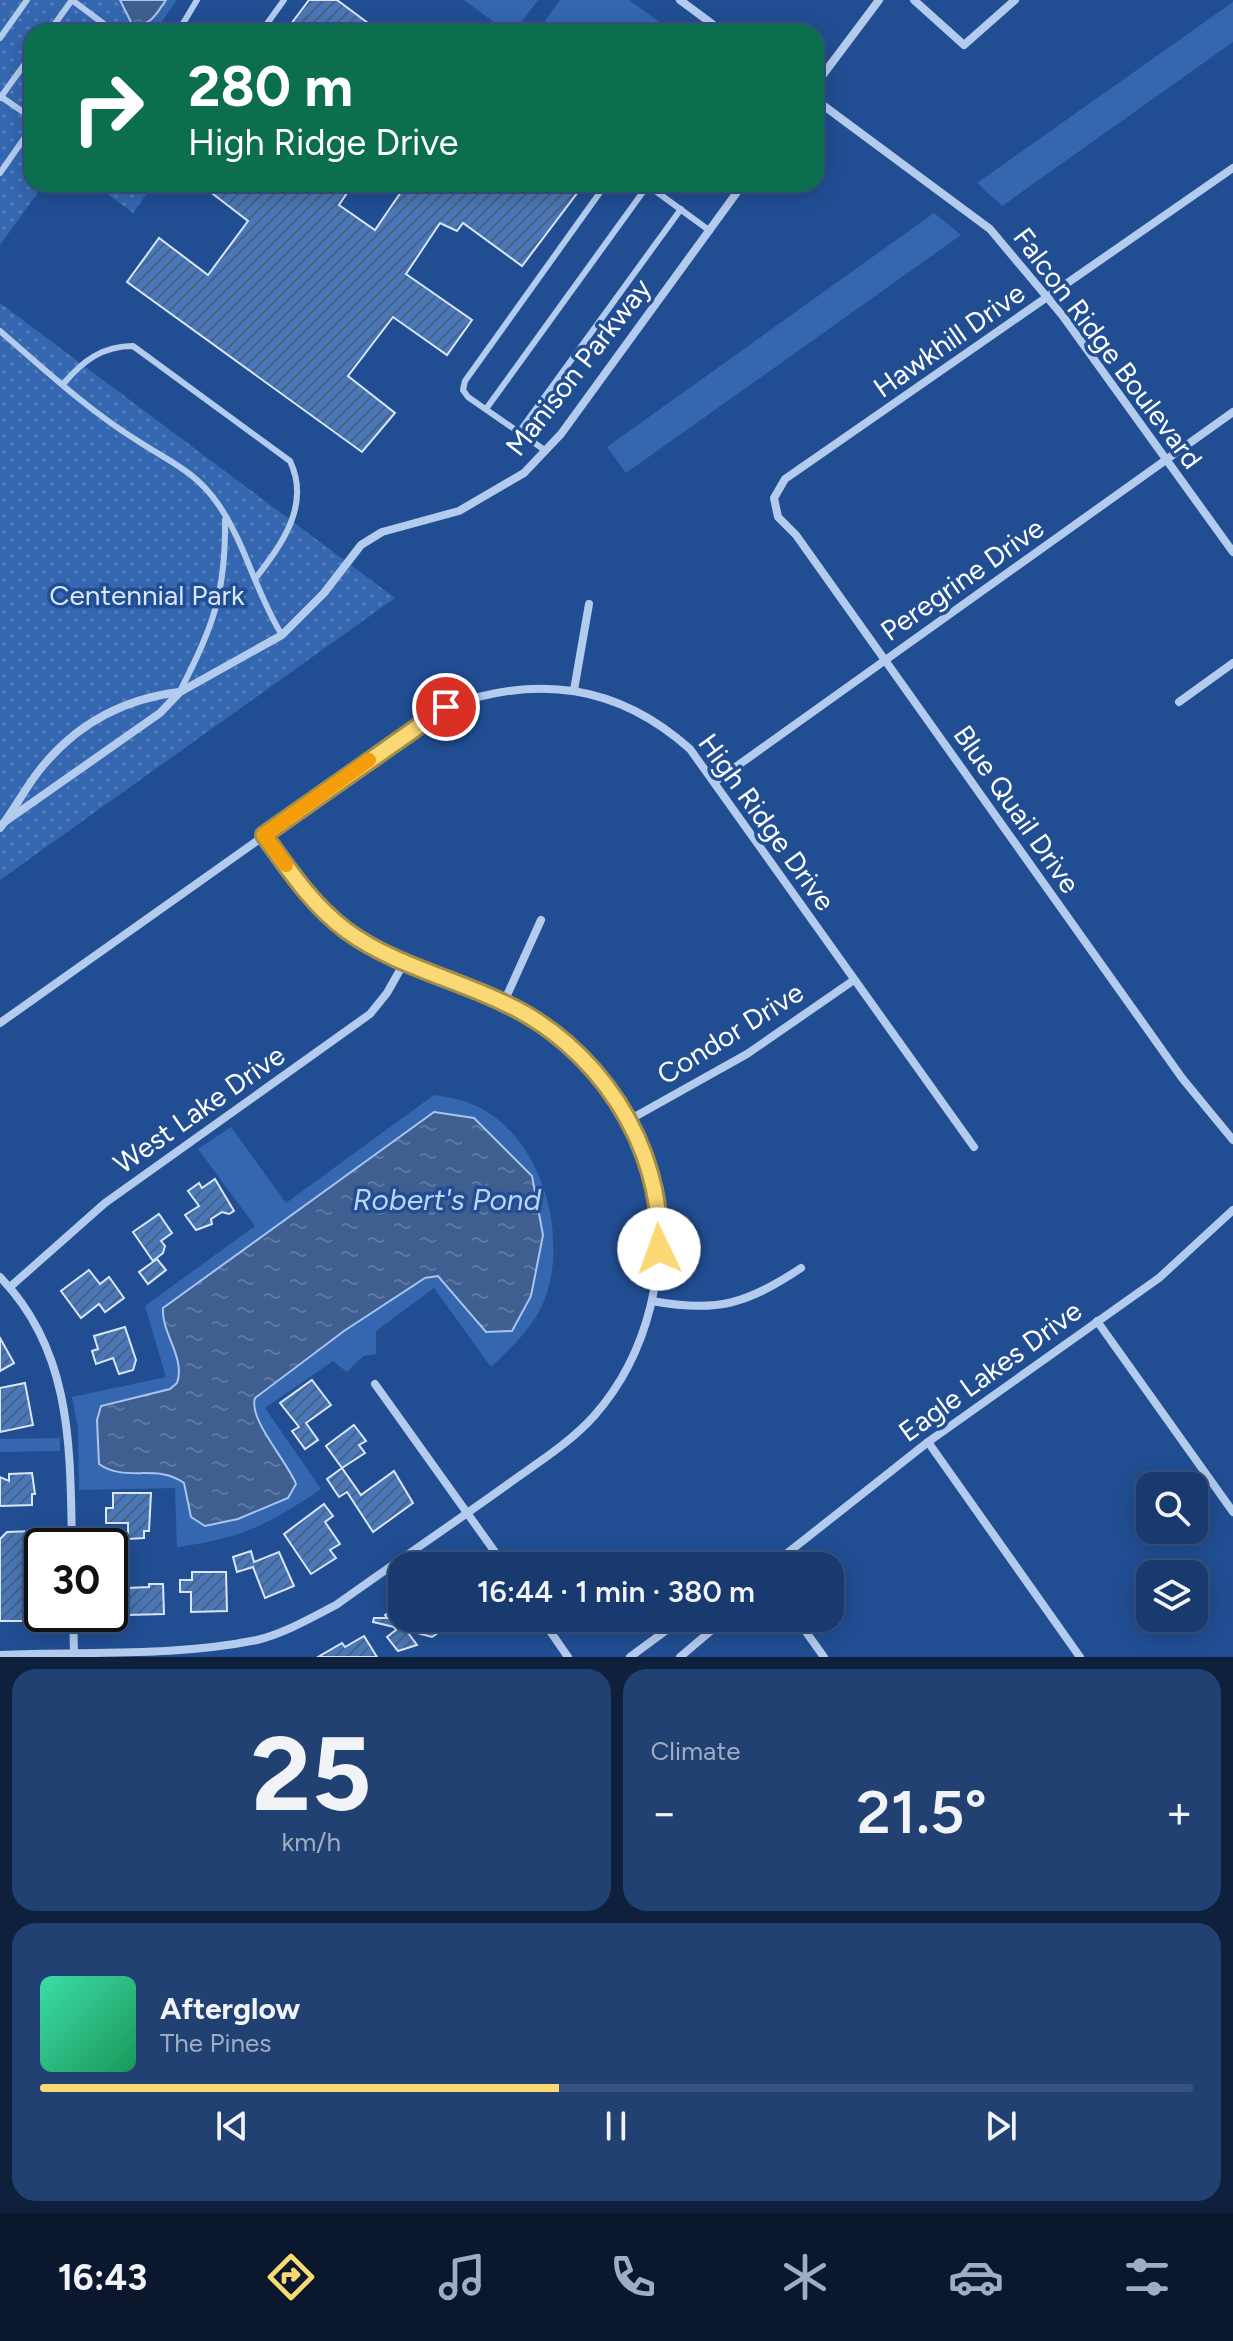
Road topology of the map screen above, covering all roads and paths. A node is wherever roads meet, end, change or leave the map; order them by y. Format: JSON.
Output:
{"nodes":[{"id":1,"x":27,"y":0,"type":"edge"},
{"id":2,"x":197,"y":0,"type":"edge"},
{"id":3,"x":284,"y":0,"type":"edge"},
{"id":4,"x":680,"y":0,"type":"edge"},
{"id":5,"x":879,"y":0,"type":"edge"},
{"id":6,"x":914,"y":0,"type":"edge"},
{"id":7,"x":1015,"y":0,"type":"edge"},
{"id":8,"x":55,"y":24,"type":"edge"},
{"id":9,"x":104,"y":24,"type":"edge"},
{"id":10,"x":183,"y":24,"type":"edge"},
{"id":11,"x":267,"y":24,"type":"edge"},
{"id":12,"x":712,"y":24,"type":"edge"},
{"id":13,"x":0,"y":38,"type":"edge"},
{"id":14,"x":24,"y":65,"type":"edge"},
{"id":15,"x":824,"y":73,"type":"edge"},
{"id":16,"x":0,"y":97,"type":"edge"},
{"id":17,"x":824,"y":106,"type":"edge"},
{"id":18,"x":24,"y":113,"type":"edge"},
{"id":19,"x":24,"y":138,"type":"edge"},
{"id":20,"x":1233,"y":168,"type":"edge"},
{"id":21,"x":0,"y":173,"type":"edge"},
{"id":22,"x":600,"y":192,"type":"edge"},
{"id":23,"x":642,"y":192,"type":"edge"},
{"id":24,"x":657,"y":192,"type":"edge"},
{"id":25,"x":737,"y":192,"type":"edge"},
{"id":26,"x":681,"y":209,"type":"junction"},
{"id":27,"x":710,"y":231,"type":"junction"},
{"id":28,"x":1047,"y":297,"type":"junction"},
{"id":29,"x":0,"y":331,"type":"edge"},
{"id":30,"x":64,"y":383,"type":"junction"},
{"id":31,"x":486,"y":409,"type":"junction"},
{"id":32,"x":1233,"y":412,"type":"edge"},
{"id":33,"x":519,"y":432,"type":"junction"},
{"id":34,"x":546,"y":451,"type":"junction"},
{"id":35,"x":1166,"y":461,"type":"junction"},
{"id":36,"x":774,"y":498,"type":"joint"},
{"id":37,"x":225,"y":516,"type":"junction"},
{"id":38,"x":1233,"y":552,"type":"edge"},
{"id":39,"x":255,"y":579,"type":"junction"},
{"id":40,"x":589,"y":604,"type":"dead end"},
{"id":41,"x":282,"y":635,"type":"junction"},
{"id":42,"x":886,"y":660,"type":"junction"},
{"id":43,"x":1233,"y":663,"type":"edge"},
{"id":44,"x":574,"y":690,"type":"junction"},
{"id":45,"x":180,"y":692,"type":"junction"},
{"id":46,"x":1179,"y":702,"type":"dead end"},
{"id":47,"x":716,"y":781,"type":"junction"},
{"id":48,"x":2,"y":825,"type":"edge"},
{"id":49,"x":264,"y":835,"type":"junction"},
{"id":50,"x":541,"y":920,"type":"dead end"},
{"id":51,"x":405,"y":961,"type":"junction"},
{"id":52,"x":854,"y":980,"type":"junction"},
{"id":53,"x":504,"y":1002,"type":"junction"},
{"id":54,"x":0,"y":1023,"type":"edge"},
{"id":55,"x":629,"y":1120,"type":"junction"},
{"id":56,"x":1233,"y":1140,"type":"edge"},
{"id":57,"x":974,"y":1147,"type":"dead end"},
{"id":58,"x":1233,"y":1210,"type":"edge"},
{"id":59,"x":801,"y":1268,"type":"dead end"},
{"id":60,"x":0,"y":1277,"type":"edge"},
{"id":61,"x":10,"y":1287,"type":"junction"},
{"id":62,"x":652,"y":1301,"type":"junction"},
{"id":63,"x":1097,"y":1321,"type":"junction"},
{"id":64,"x":375,"y":1384,"type":"dead end"},
{"id":65,"x":928,"y":1442,"type":"junction"},
{"id":66,"x":468,"y":1512,"type":"junction"},
{"id":67,"x":1233,"y":1512,"type":"edge"},
{"id":68,"x":72,"y":1528,"type":"edge"},
{"id":69,"x":495,"y":1552,"type":"edge"},
{"id":70,"x":789,"y":1552,"type":"edge"},
{"id":71,"x":73,"y":1632,"type":"edge"},
{"id":72,"x":551,"y":1632,"type":"edge"},
{"id":73,"x":664,"y":1632,"type":"edge"},
{"id":74,"x":709,"y":1632,"type":"edge"},
{"id":75,"x":806,"y":1632,"type":"edge"},
{"id":76,"x":74,"y":1652,"type":"junction"},
{"id":77,"x":216,"y":1652,"type":"edge"},
{"id":78,"x":0,"y":1655,"type":"edge"},
{"id":79,"x":568,"y":1657,"type":"edge"},
{"id":80,"x":630,"y":1657,"type":"edge"},
{"id":81,"x":680,"y":1657,"type":"edge"},
{"id":82,"x":824,"y":1657,"type":"edge"},
{"id":83,"x":1080,"y":1657,"type":"edge"}],
"edges":[{"from":1,"to":13,"type":"lane"},
{"from":2,"to":10,"type":"lane"},
{"from":3,"to":11,"type":"lane"},
{"from":4,"to":12,"type":"street"},
{"from":5,"to":15,"type":"street"},
{"from":6,"to":7,"type":"street"},
{"from":8,"to":9,"type":"lane"},
{"from":14,"to":16,"type":"lane"},
{"from":16,"to":18,"type":"lane"},
{"from":17,"to":28,"type":"street","name":"Falcon Ridge Boulevard"},
{"from":19,"to":21,"type":"lane"},
{"from":20,"to":28,"type":"street","name":"Hawkhill Drive"},
{"from":22,"to":31,"type":"lane"},
{"from":23,"to":31,"type":"lane"},
{"from":24,"to":26,"type":"lane"},
{"from":25,"to":27,"type":"street","name":"Manison Parkway"},
{"from":26,"to":27,"type":"lane"},
{"from":26,"to":33,"type":"lane"},
{"from":27,"to":34,"type":"street","name":"Manison Parkway"},
{"from":28,"to":35,"type":"street","name":"Falcon Ridge Boulevard"},
{"from":28,"to":36,"type":"street","name":"Hawkhill Drive"},
{"from":29,"to":30,"type":"lane"},
{"from":30,"to":37,"type":"lane"},
{"from":30,"to":39,"type":"lane"},
{"from":31,"to":33,"type":"lane"},
{"from":32,"to":35,"type":"street","name":"Peregrine Drive"},
{"from":33,"to":34,"type":"lane"},
{"from":34,"to":41,"type":"street","name":"Manison Parkway"},
{"from":35,"to":38,"type":"street","name":"Falcon Ridge Boulevard"},
{"from":35,"to":42,"type":"street","name":"Peregrine Drive"},
{"from":36,"to":42,"type":"street","name":"Blue Quail Drive"},
{"from":37,"to":39,"type":"lane"},
{"from":37,"to":45,"type":"lane"},
{"from":39,"to":41,"type":"lane"},
{"from":40,"to":44,"type":"street"},
{"from":41,"to":45,"type":"street","name":"Manison Parkway"},
{"from":42,"to":47,"type":"street","name":"Peregrine Drive"},
{"from":42,"to":56,"type":"street","name":"Blue Quail Drive"},
{"from":43,"to":46,"type":"street"},
{"from":44,"to":47,"type":"street","name":"High Ridge Drive"},
{"from":44,"to":49,"type":"street","name":"High Ridge Drive"},
{"from":45,"to":48,"type":"street","name":"Manison Parkway"},
{"from":45,"to":48,"type":"street","name":"Manison Parkway"},
{"from":47,"to":52,"type":"street","name":"High Ridge Drive"},
{"from":49,"to":51,"type":"street"},
{"from":49,"to":54,"type":"street","name":"High Ridge Drive"},
{"from":50,"to":53,"type":"street"},
{"from":51,"to":53,"type":"street"},
{"from":51,"to":61,"type":"street","name":"West Lake Drive"},
{"from":52,"to":55,"type":"street","name":"Condor Drive"},
{"from":52,"to":57,"type":"street","name":"High Ridge Drive"},
{"from":53,"to":55,"type":"street"},
{"from":55,"to":62,"type":"street"},
{"from":58,"to":63,"type":"street","name":"Eagle Lakes Drive"},
{"from":59,"to":62,"type":"street"},
{"from":60,"to":61,"type":"street"},
{"from":61,"to":68,"type":"street"},
{"from":62,"to":66,"type":"street"},
{"from":63,"to":65,"type":"street","name":"Eagle Lakes Drive"},
{"from":63,"to":67,"type":"street"},
{"from":64,"to":66,"type":"street"},
{"from":65,"to":70,"type":"street","name":"Eagle Lakes Drive"},
{"from":65,"to":83,"type":"street"},
{"from":66,"to":69,"type":"street"},
{"from":66,"to":77,"type":"street"},
{"from":71,"to":76,"type":"street"},
{"from":72,"to":79,"type":"street"},
{"from":73,"to":80,"type":"street"},
{"from":74,"to":81,"type":"street"},
{"from":75,"to":82,"type":"street"},
{"from":76,"to":77,"type":"street"},
{"from":76,"to":78,"type":"street"}]}
